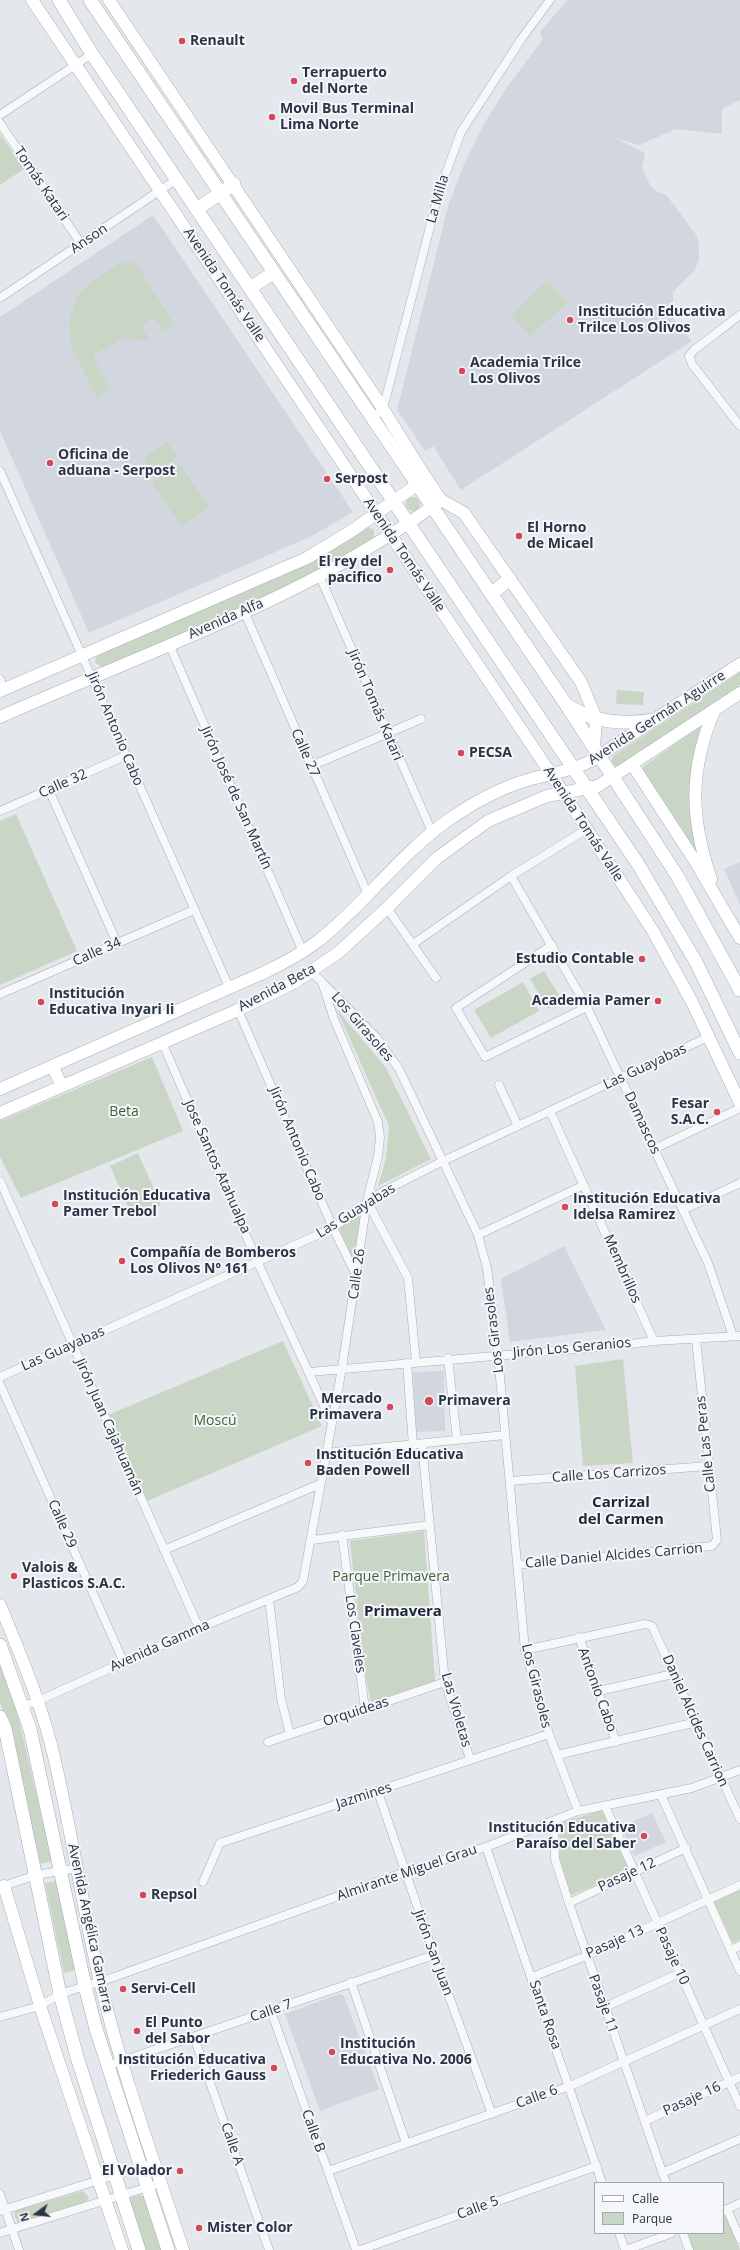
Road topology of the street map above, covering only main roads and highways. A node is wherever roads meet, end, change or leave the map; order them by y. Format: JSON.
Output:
{"nodes":[{"id":1,"x":32,"y":0,"type":"edge"},
{"id":2,"x":59,"y":0,"type":"edge"},
{"id":3,"x":90,"y":0,"type":"edge"},
{"id":4,"x":110,"y":0,"type":"edge"},
{"id":5,"x":234,"y":184,"type":"junction"},
{"id":6,"x":219,"y":194,"type":"junction"},
{"id":7,"x":197,"y":209,"type":"junction"},
{"id":8,"x":273,"y":273,"type":"junction"},
{"id":9,"x":250,"y":288,"type":"junction"},
{"id":10,"x":421,"y":481,"type":"junction"},
{"id":11,"x":394,"y":500,"type":"junction"},
{"id":12,"x":436,"y":504,"type":"junction"},
{"id":13,"x":376,"y":514,"type":"junction"},
{"id":14,"x":409,"y":523,"type":"junction"},
{"id":15,"x":390,"y":536,"type":"junction"},
{"id":16,"x":510,"y":579,"type":"junction"},
{"id":17,"x":492,"y":593,"type":"junction"},
{"id":18,"x":740,"y":664,"type":"edge"},
{"id":19,"x":1,"y":686,"type":"edge"},
{"id":20,"x":740,"y":693,"type":"edge"},
{"id":21,"x":565,"y":703,"type":"junction"},
{"id":22,"x":715,"y":709,"type":"junction"},
{"id":23,"x":0,"y":717,"type":"edge"},
{"id":24,"x":596,"y":718,"type":"junction"},
{"id":25,"x":654,"y":720,"type":"junction"},
{"id":26,"x":596,"y":753,"type":"junction"},
{"id":27,"x":632,"y":764,"type":"junction"},
{"id":28,"x":573,"y":770,"type":"junction"},
{"id":29,"x":551,"y":774,"type":"junction"},
{"id":30,"x":612,"y":777,"type":"junction"},
{"id":31,"x":587,"y":790,"type":"junction"},
{"id":32,"x":562,"y":792,"type":"junction"},
{"id":33,"x":718,"y":899,"type":"junction"},
{"id":34,"x":740,"y":938,"type":"edge"},
{"id":35,"x":740,"y":990,"type":"edge"},
{"id":36,"x":740,"y":1053,"type":"edge"},
{"id":37,"x":52,"y":1066,"type":"junction"},
{"id":38,"x":62,"y":1086,"type":"junction"},
{"id":39,"x":0,"y":1089,"type":"edge"},
{"id":40,"x":740,"y":1103,"type":"edge"},
{"id":41,"x":0,"y":1114,"type":"edge"},
{"id":42,"x":0,"y":1605,"type":"edge"},
{"id":43,"x":0,"y":1645,"type":"edge"},
{"id":44,"x":2,"y":1723,"type":"edge"},
{"id":45,"x":2,"y":1887,"type":"edge"},
{"id":46,"x":122,"y":2250,"type":"edge"},
{"id":47,"x":139,"y":2250,"type":"edge"},
{"id":48,"x":168,"y":2250,"type":"edge"},
{"id":49,"x":183,"y":2250,"type":"edge"}],
"edges":[{"from":1,"to":13,"type":"main road","name":"Avenida Tomás Valle"},
{"from":2,"to":7,"type":"main road","name":"Avenida Tomás Valle"},
{"from":3,"to":6,"type":"main road"},
{"from":4,"to":5,"type":"main road"},
{"from":5,"to":6,"type":"main road"},
{"from":5,"to":10,"type":"main road"},
{"from":6,"to":7,"type":"main road"},
{"from":6,"to":8,"type":"main road"},
{"from":7,"to":9,"type":"main road","name":"Avenida Tomás Valle"},
{"from":8,"to":9,"type":"main road"},
{"from":8,"to":10,"type":"main road"},
{"from":9,"to":11,"type":"main road","name":"Avenida Tomás Valle"},
{"from":10,"to":11,"type":"main road","name":"Avenida Alfa"},
{"from":10,"to":12,"type":"main road"},
{"from":11,"to":13,"type":"main road","name":"Avenida Alfa"},
{"from":11,"to":14,"type":"main road","name":"Avenida Tomás Valle"},
{"from":12,"to":14,"type":"main road","name":"Avenida Alfa"},
{"from":12,"to":16,"type":"main road"},
{"from":12,"to":17,"type":"main road"},
{"from":13,"to":15,"type":"main road","name":"Avenida Tomás Valle"},
{"from":13,"to":19,"type":"main road","name":"Avenida Alfa"},
{"from":14,"to":15,"type":"main road","name":"Avenida Alfa"},
{"from":14,"to":28,"type":"main road","name":"Avenida Tomás Valle"},
{"from":15,"to":23,"type":"main road","name":"Avenida Alfa"},
{"from":15,"to":29,"type":"main road","name":"Avenida Tomás Valle"},
{"from":16,"to":17,"type":"main road"},
{"from":16,"to":24,"type":"main road"},
{"from":17,"to":21,"type":"main road"},
{"from":18,"to":25,"type":"main road","name":"Avenida Germán Aguirre"},
{"from":20,"to":22,"type":"main road","name":"Avenida Germán Aguirre"},
{"from":21,"to":24,"type":"main road"},
{"from":21,"to":26,"type":"main road"},
{"from":22,"to":27,"type":"main road","name":"Avenida Germán Aguirre"},
{"from":22,"to":33,"type":"main road"},
{"from":24,"to":25,"type":"main road"},
{"from":24,"to":26,"type":"main road"},
{"from":25,"to":26,"type":"main road","name":"Avenida Germán Aguirre"},
{"from":26,"to":28,"type":"main road","name":"Avenida Germán Aguirre"},
{"from":26,"to":30,"type":"main road"},
{"from":27,"to":30,"type":"main road","name":"Avenida Germán Aguirre"},
{"from":27,"to":33,"type":"main road"},
{"from":28,"to":29,"type":"main road","name":"Avenida Beta"},
{"from":28,"to":31,"type":"main road","name":"Avenida Tomás Valle"},
{"from":29,"to":32,"type":"main road","name":"Avenida Tomás Valle"},
{"from":29,"to":37,"type":"main road","name":"Avenida Beta"},
{"from":30,"to":31,"type":"main road","name":"Avenida Germán Aguirre"},
{"from":30,"to":35,"type":"main road"},
{"from":31,"to":32,"type":"main road","name":"Avenida Beta"},
{"from":31,"to":36,"type":"main road","name":"Avenida Tomás Valle"},
{"from":32,"to":38,"type":"main road","name":"Avenida Beta"},
{"from":32,"to":40,"type":"main road","name":"Avenida Tomás Valle"},
{"from":33,"to":34,"type":"main road"},
{"from":37,"to":38,"type":"main road"},
{"from":37,"to":39,"type":"main road","name":"Avenida Beta"},
{"from":38,"to":41,"type":"main road","name":"Avenida Beta"},
{"from":42,"to":49,"type":"main road","name":"Avenida Angélica Gamarra"},
{"from":43,"to":48,"type":"main road","name":"Avenida Angélica Gamarra"},
{"from":44,"to":47,"type":"main road"},
{"from":45,"to":46,"type":"main road"}]}
